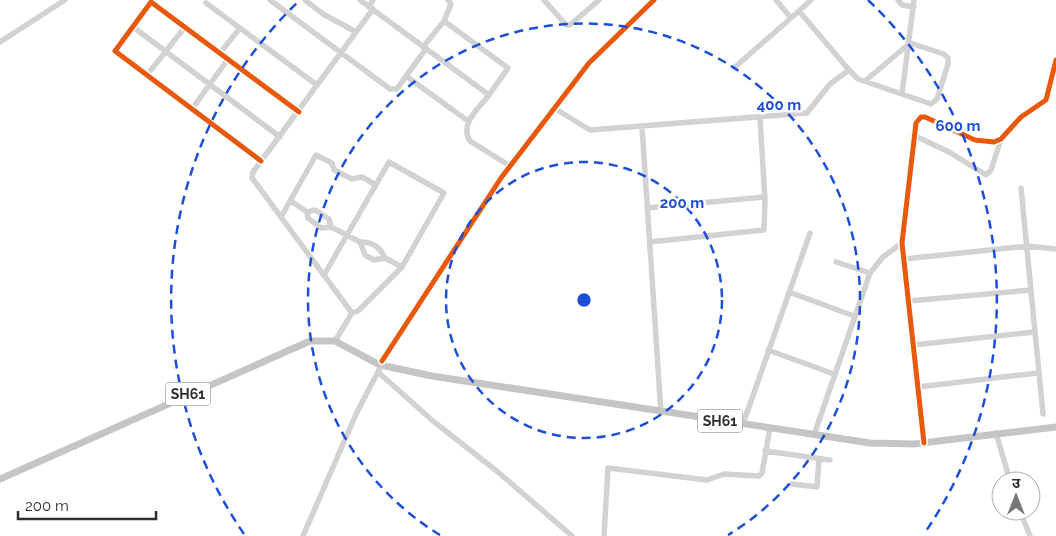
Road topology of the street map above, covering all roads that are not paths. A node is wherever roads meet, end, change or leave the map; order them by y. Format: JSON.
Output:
{"nodes":[{"id":1,"x":65,"y":0,"type":"edge"},
{"id":2,"x":270,"y":0,"type":"edge"},
{"id":3,"x":305,"y":0,"type":"edge"},
{"id":4,"x":360,"y":0,"type":"edge"},
{"id":5,"x":373,"y":0,"type":"edge"},
{"id":6,"x":448,"y":0,"type":"edge"},
{"id":7,"x":544,"y":0,"type":"edge"},
{"id":8,"x":598,"y":0,"type":"edge"},
{"id":9,"x":654,"y":0,"type":"edge"},
{"id":10,"x":776,"y":0,"type":"edge"},
{"id":11,"x":811,"y":0,"type":"edge"},
{"id":12,"x":898,"y":0,"type":"edge"},
{"id":13,"x":206,"y":3,"type":"dead end"},
{"id":14,"x":914,"y":3,"type":"edge"},
{"id":15,"x":371,"y":8,"type":"junction"},
{"id":16,"x":799,"y":11,"type":"junction"},
{"id":17,"x":791,"y":18,"type":"junction"},
{"id":18,"x":444,"y":21,"type":"junction"},
{"id":19,"x":133,"y":27,"type":"junction"},
{"id":20,"x":185,"y":27,"type":"junction"},
{"id":21,"x":240,"y":28,"type":"junction"},
{"id":22,"x":356,"y":32,"type":"junction"},
{"id":23,"x":0,"y":42,"type":"edge"},
{"id":24,"x":910,"y":43,"type":"junction"},
{"id":25,"x":425,"y":48,"type":"junction"},
{"id":26,"x":165,"y":51,"type":"junction"},
{"id":27,"x":341,"y":52,"type":"junction"},
{"id":28,"x":220,"y":53,"type":"junction"},
{"id":29,"x":228,"y":59,"type":"junction"},
{"id":30,"x":1056,"y":60,"type":"edge"},
{"id":31,"x":735,"y":67,"type":"dead end"},
{"id":32,"x":848,"y":70,"type":"junction"},
{"id":33,"x":147,"y":75,"type":"junction"},
{"id":34,"x":406,"y":76,"type":"junction"},
{"id":35,"x":865,"y":81,"type":"junction"},
{"id":36,"x":210,"y":84,"type":"junction"},
{"id":37,"x":317,"y":85,"type":"junction"},
{"id":38,"x":902,"y":94,"type":"junction"},
{"id":39,"x":489,"y":95,"type":"junction"},
{"id":40,"x":554,"y":108,"type":"junction"},
{"id":41,"x":192,"y":109,"type":"junction"},
{"id":42,"x":299,"y":112,"type":"junction"},
{"id":43,"x":760,"y":118,"type":"junction"},
{"id":44,"x":468,"y":121,"type":"junction"},
{"id":45,"x":642,"y":127,"type":"junction"},
{"id":46,"x":914,"y":135,"type":"junction"},
{"id":47,"x":280,"y":137,"type":"junction"},
{"id":48,"x":1001,"y":139,"type":"junction"},
{"id":49,"x":262,"y":162,"type":"junction"},
{"id":50,"x":510,"y":166,"type":"junction"},
{"id":51,"x":376,"y":185,"type":"junction"},
{"id":52,"x":1021,"y":188,"type":"dead end"},
{"id":53,"x":765,"y":197,"type":"junction"},
{"id":54,"x":291,"y":201,"type":"junction"},
{"id":55,"x":647,"y":208,"type":"junction"},
{"id":56,"x":307,"y":212,"type":"junction"},
{"id":57,"x":280,"y":217,"type":"junction"},
{"id":58,"x":331,"y":227,"type":"junction"},
{"id":59,"x":810,"y":233,"type":"dead end"},
{"id":60,"x":346,"y":236,"type":"junction"},
{"id":61,"x":360,"y":242,"type":"junction"},
{"id":62,"x":650,"y":242,"type":"junction"},
{"id":63,"x":902,"y":243,"type":"junction"},
{"id":64,"x":1028,"y":246,"type":"junction"},
{"id":65,"x":1056,"y":249,"type":"edge"},
{"id":66,"x":386,"y":258,"type":"junction"},
{"id":67,"x":904,"y":259,"type":"junction"},
{"id":68,"x":836,"y":262,"type":"dead end"},
{"id":69,"x":402,"y":267,"type":"junction"},
{"id":70,"x":870,"y":273,"type":"junction"},
{"id":71,"x":324,"y":275,"type":"junction"},
{"id":72,"x":1031,"y":290,"type":"junction"},
{"id":73,"x":789,"y":292,"type":"junction"},
{"id":74,"x":909,"y":301,"type":"junction"},
{"id":75,"x":352,"y":313,"type":"junction"},
{"id":76,"x":854,"y":316,"type":"junction"},
{"id":77,"x":1034,"y":332,"type":"junction"},
{"id":78,"x":335,"y":341,"type":"junction"},
{"id":79,"x":913,"y":345,"type":"junction"},
{"id":80,"x":768,"y":350,"type":"junction"},
{"id":81,"x":380,"y":366,"type":"junction"},
{"id":82,"x":1038,"y":373,"type":"junction"},
{"id":83,"x":834,"y":374,"type":"junction"},
{"id":84,"x":918,"y":387,"type":"junction"},
{"id":85,"x":662,"y":413,"type":"junction"},
{"id":86,"x":1043,"y":414,"type":"dead end"},
{"id":87,"x":743,"y":424,"type":"junction"},
{"id":88,"x":1056,"y":427,"type":"edge"},
{"id":89,"x":770,"y":428,"type":"junction"},
{"id":90,"x":996,"y":433,"type":"junction"},
{"id":91,"x":814,"y":435,"type":"junction"},
{"id":92,"x":924,"y":442,"type":"junction"},
{"id":93,"x":765,"y":451,"type":"junction"},
{"id":94,"x":819,"y":459,"type":"junction"},
{"id":95,"x":830,"y":460,"type":"dead end"},
{"id":96,"x":1007,"y":471,"type":"edge"},
{"id":97,"x":0,"y":480,"type":"edge"},
{"id":98,"x":792,"y":484,"type":"dead end"},
{"id":99,"x":1024,"y":521,"type":"edge"},
{"id":100,"x":303,"y":536,"type":"edge"},
{"id":101,"x":572,"y":536,"type":"edge"},
{"id":102,"x":604,"y":536,"type":"edge"},
{"id":103,"x":1030,"y":536,"type":"edge"}],
"edges":[{"from":1,"to":23,"type":"street"},
{"from":2,"to":27,"type":"street"},
{"from":3,"to":22,"type":"street"},
{"from":4,"to":15,"type":"street"},
{"from":5,"to":15,"type":"street"},
{"from":6,"to":18,"type":"street"},
{"from":7,"to":8,"type":"street"},
{"from":9,"to":40,"type":"street"},
{"from":10,"to":17,"type":"street"},
{"from":11,"to":16,"type":"street"},
{"from":12,"to":14,"type":"street"},
{"from":13,"to":21,"type":"street"},
{"from":14,"to":24,"type":"street"},
{"from":15,"to":22,"type":"street"},
{"from":15,"to":25,"type":"street"},
{"from":16,"to":17,"type":"street"},
{"from":16,"to":32,"type":"street"},
{"from":17,"to":31,"type":"street"},
{"from":18,"to":25,"type":"street"},
{"from":18,"to":39,"type":"street"},
{"from":19,"to":20,"type":"street"},
{"from":19,"to":26,"type":"street"},
{"from":19,"to":33,"type":"street"},
{"from":20,"to":26,"type":"street"},
{"from":20,"to":28,"type":"street"},
{"from":21,"to":28,"type":"street"},
{"from":21,"to":37,"type":"street"},
{"from":22,"to":27,"type":"street"},
{"from":24,"to":35,"type":"street"},
{"from":24,"to":38,"type":"street"},
{"from":24,"to":38,"type":"street"},
{"from":25,"to":34,"type":"street"},
{"from":25,"to":39,"type":"street"},
{"from":26,"to":33,"type":"street"},
{"from":26,"to":36,"type":"street"},
{"from":27,"to":34,"type":"street"},
{"from":27,"to":37,"type":"street"},
{"from":28,"to":29,"type":"street"},
{"from":29,"to":36,"type":"street"},
{"from":29,"to":42,"type":"street"},
{"from":30,"to":48,"type":"street"},
{"from":32,"to":35,"type":"street"},
{"from":32,"to":43,"type":"street"},
{"from":33,"to":41,"type":"street"},
{"from":34,"to":44,"type":"street"},
{"from":35,"to":38,"type":"street"},
{"from":36,"to":41,"type":"street"},
{"from":36,"to":47,"type":"street"},
{"from":37,"to":42,"type":"street"},
{"from":39,"to":44,"type":"street"},
{"from":40,"to":45,"type":"street"},
{"from":40,"to":50,"type":"street"},
{"from":41,"to":49,"type":"street"},
{"from":42,"to":47,"type":"street"},
{"from":43,"to":45,"type":"street"},
{"from":43,"to":53,"type":"street"},
{"from":44,"to":50,"type":"street"},
{"from":45,"to":55,"type":"street"},
{"from":46,"to":48,"type":"street"},
{"from":46,"to":48,"type":"street"},
{"from":46,"to":63,"type":"street"},
{"from":47,"to":49,"type":"street"},
{"from":49,"to":57,"type":"street"},
{"from":50,"to":81,"type":"street"},
{"from":51,"to":54,"type":"street"},
{"from":51,"to":60,"type":"street"},
{"from":51,"to":69,"type":"street"},
{"from":52,"to":64,"type":"street"},
{"from":53,"to":55,"type":"street"},
{"from":53,"to":62,"type":"street"},
{"from":54,"to":56,"type":"street"},
{"from":54,"to":57,"type":"street"},
{"from":55,"to":62,"type":"street"},
{"from":56,"to":58,"type":"street"},
{"from":56,"to":58,"type":"street"},
{"from":57,"to":71,"type":"street"},
{"from":58,"to":60,"type":"street"},
{"from":59,"to":73,"type":"street"},
{"from":60,"to":61,"type":"street"},
{"from":60,"to":71,"type":"street"},
{"from":61,"to":66,"type":"street"},
{"from":61,"to":66,"type":"street"},
{"from":62,"to":85,"type":"street"},
{"from":63,"to":67,"type":"street"},
{"from":63,"to":70,"type":"street"},
{"from":64,"to":65,"type":"street"},
{"from":64,"to":67,"type":"street"},
{"from":64,"to":72,"type":"street"},
{"from":66,"to":69,"type":"street"},
{"from":67,"to":74,"type":"street"},
{"from":68,"to":70,"type":"street"},
{"from":69,"to":75,"type":"street"},
{"from":70,"to":76,"type":"street"},
{"from":71,"to":75,"type":"street"},
{"from":72,"to":74,"type":"street"},
{"from":72,"to":77,"type":"street"},
{"from":73,"to":76,"type":"street"},
{"from":73,"to":80,"type":"street"},
{"from":74,"to":79,"type":"street"},
{"from":75,"to":78,"type":"street"},
{"from":76,"to":83,"type":"street"},
{"from":77,"to":79,"type":"street"},
{"from":77,"to":82,"type":"street"},
{"from":78,"to":81,"type":"main road","number":"SH61"},
{"from":78,"to":97,"type":"main road","number":"SH61"},
{"from":79,"to":84,"type":"street"},
{"from":80,"to":83,"type":"street"},
{"from":80,"to":87,"type":"street"},
{"from":81,"to":85,"type":"main road","number":"SH61"},
{"from":81,"to":100,"type":"street"},
{"from":81,"to":101,"type":"street"},
{"from":82,"to":84,"type":"street"},
{"from":82,"to":86,"type":"street"},
{"from":83,"to":91,"type":"street"},
{"from":84,"to":92,"type":"street"},
{"from":85,"to":87,"type":"main road","number":"SH61"},
{"from":87,"to":89,"type":"main road","number":"SH61"},
{"from":88,"to":90,"type":"main road","number":"SH61"},
{"from":89,"to":91,"type":"main road","number":"SH61"},
{"from":89,"to":93,"type":"street"},
{"from":90,"to":92,"type":"main road","number":"SH61"},
{"from":90,"to":96,"type":"street"},
{"from":91,"to":92,"type":"main road","number":"SH61"},
{"from":93,"to":94,"type":"street"},
{"from":93,"to":102,"type":"street"},
{"from":94,"to":95,"type":"street"},
{"from":94,"to":98,"type":"street"},
{"from":99,"to":103,"type":"street"}]}
